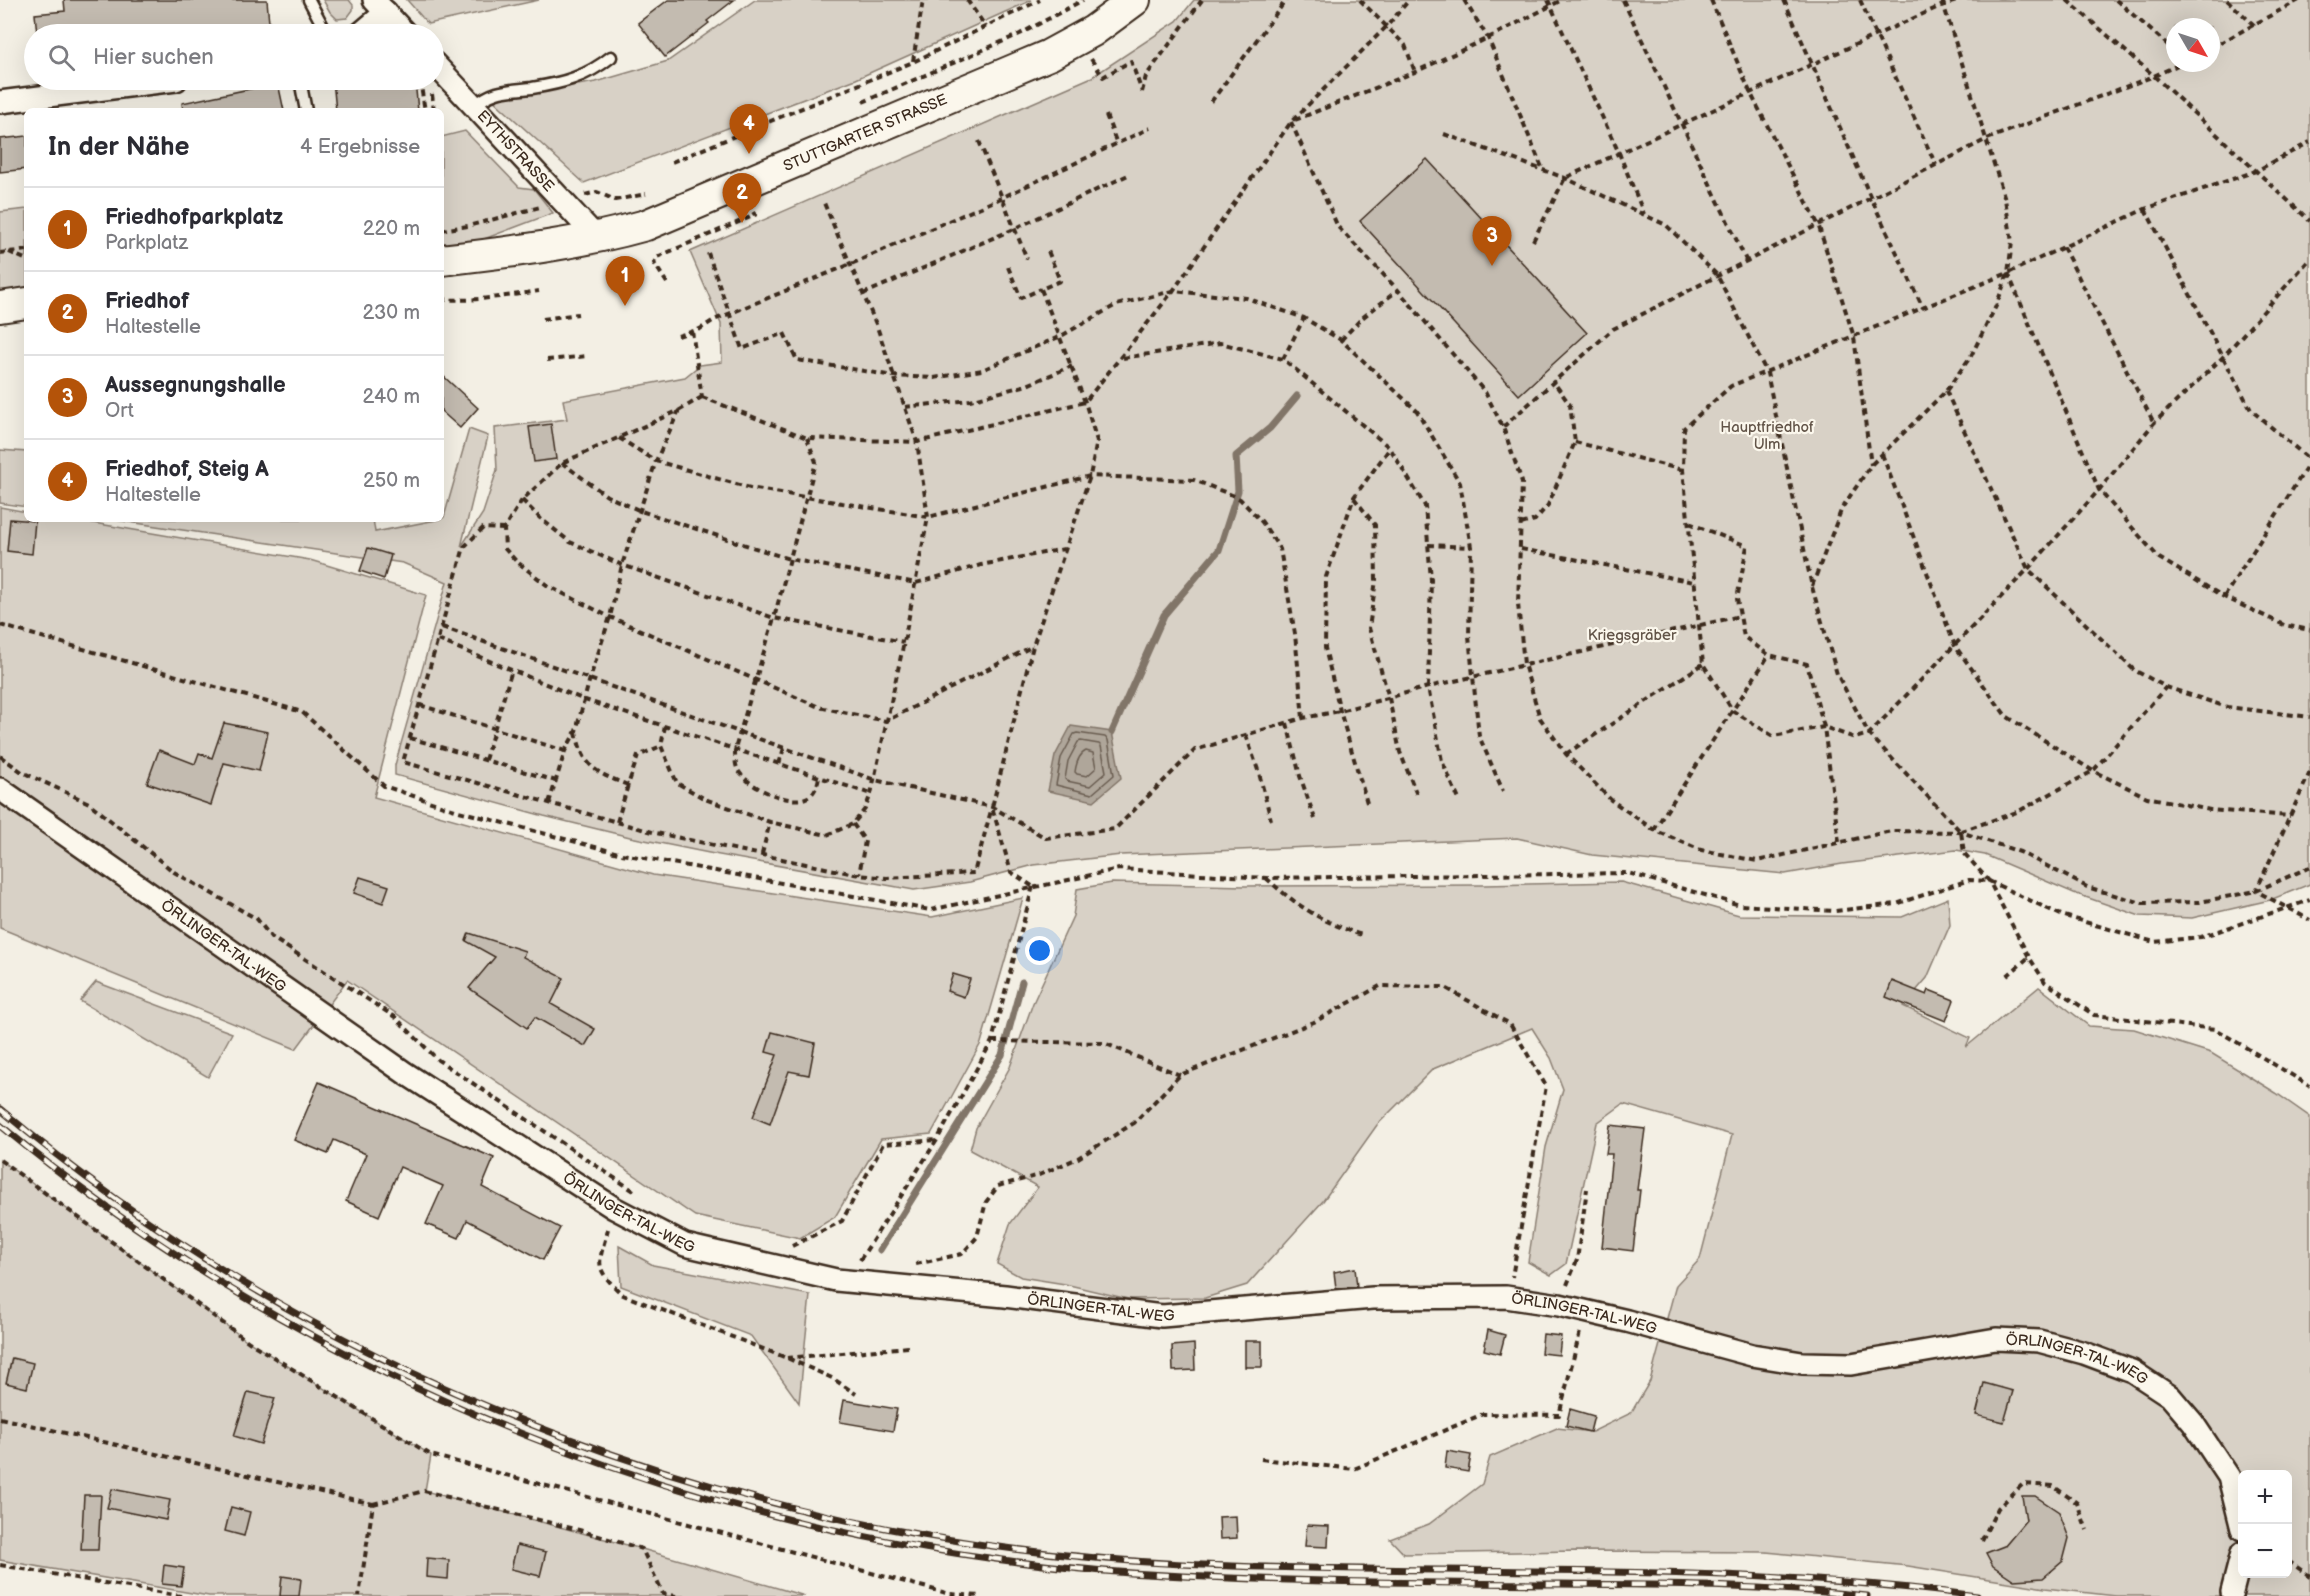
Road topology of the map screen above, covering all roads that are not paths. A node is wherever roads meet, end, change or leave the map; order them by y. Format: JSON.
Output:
{"nodes":[{"id":1,"x":309,"y":0,"type":"edge"},
{"id":2,"x":1135,"y":0,"type":"edge"},
{"id":3,"x":380,"y":6,"type":"edge"},
{"id":4,"x":322,"y":24,"type":"edge"},
{"id":5,"x":367,"y":24,"type":"edge"},
{"id":6,"x":397,"y":24,"type":"edge"},
{"id":7,"x":611,"y":57,"type":"dead end"},
{"id":8,"x":444,"y":74,"type":"edge"},
{"id":9,"x":96,"y":90,"type":"edge"},
{"id":10,"x":302,"y":90,"type":"edge"},
{"id":11,"x":0,"y":102,"type":"edge"},
{"id":12,"x":474,"y":106,"type":"junction"},
{"id":13,"x":305,"y":108,"type":"edge"},
{"id":14,"x":597,"y":237,"type":"junction"},
{"id":15,"x":444,"y":260,"type":"edge"},
{"id":16,"x":24,"y":303,"type":"edge"},
{"id":17,"x":0,"y":307,"type":"edge"},
{"id":18,"x":0,"y":789,"type":"edge"},
{"id":19,"x":2241,"y":1524,"type":"edge"},
{"id":20,"x":2238,"y":1569,"type":"edge"},
{"id":21,"x":2232,"y":1592,"type":"dead end"}],
"edges":[{"from":1,"to":4,"type":"lane"},
{"from":2,"to":14,"type":"main road","name":"STUTTGARTER STRASSE"},
{"from":3,"to":5,"type":"street"},
{"from":3,"to":6,"type":"street"},
{"from":7,"to":12,"type":"lane"},
{"from":8,"to":12,"type":"street","name":"EYTHSTRASSE"},
{"from":9,"to":11,"type":"street"},
{"from":10,"to":13,"type":"lane"},
{"from":12,"to":14,"type":"street","name":"EYTHSTRASSE"},
{"from":14,"to":15,"type":"main road","name":"STUTTGARTER STRASSE"},
{"from":16,"to":17,"type":"main road"},
{"from":18,"to":19,"type":"street","name":"ÖRLINGER-TAL-WEG"},
{"from":20,"to":21,"type":"street"}]}
